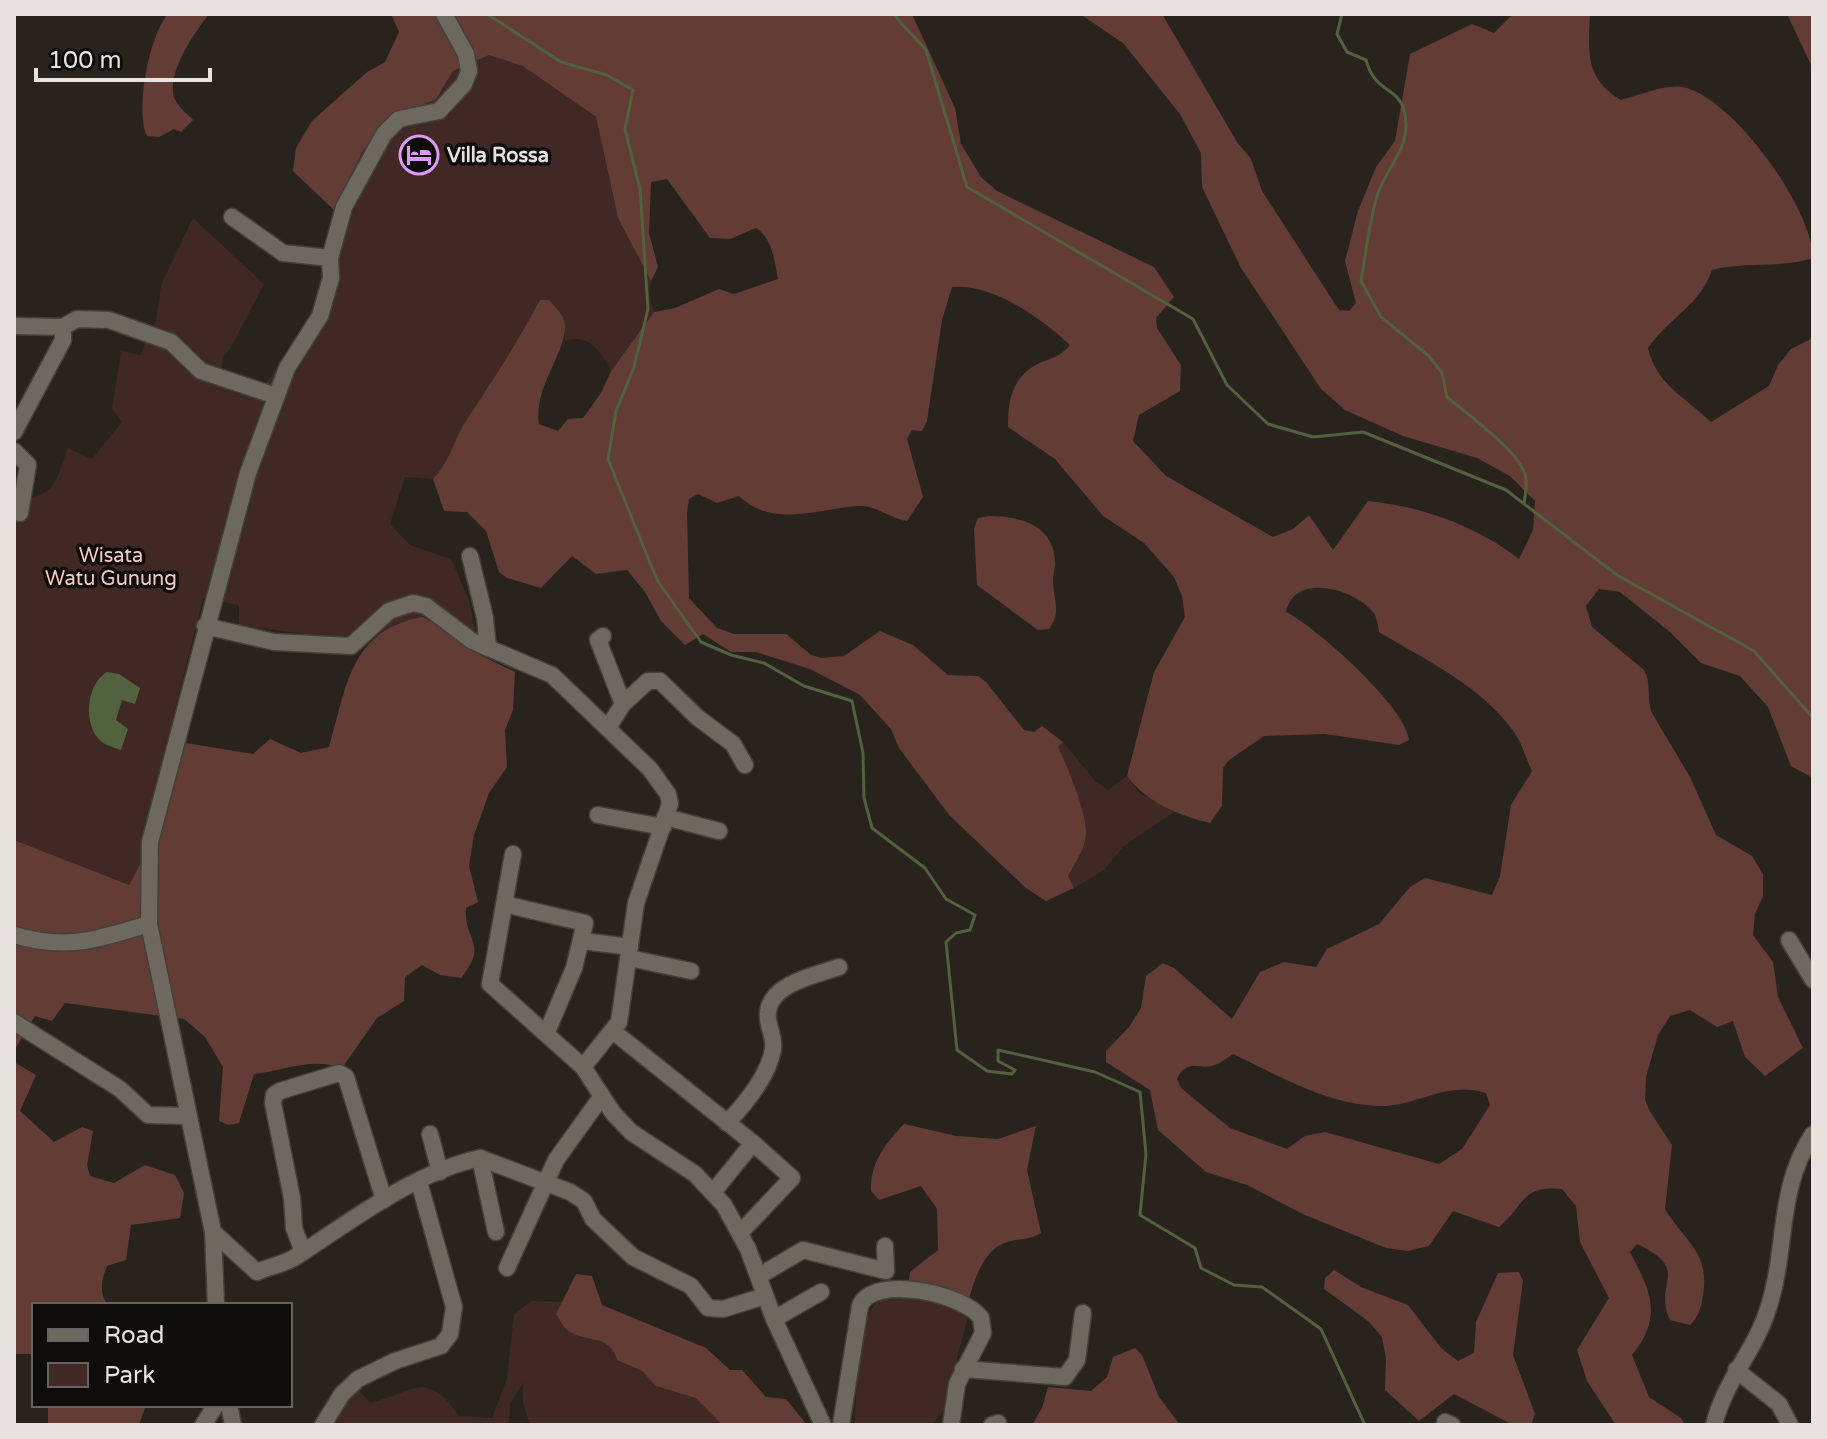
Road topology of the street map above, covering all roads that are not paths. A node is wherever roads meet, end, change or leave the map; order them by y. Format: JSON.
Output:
{"nodes":[{"id":1,"x":444,"y":14,"type":"edge"},
{"id":2,"x":232,"y":217,"type":"dead end"},
{"id":3,"x":330,"y":258,"type":"junction"},
{"id":4,"x":14,"y":326,"type":"edge"},
{"id":5,"x":63,"y":327,"type":"junction"},
{"id":6,"x":276,"y":396,"type":"junction"},
{"id":7,"x":14,"y":432,"type":"edge"},
{"id":8,"x":14,"y":451,"type":"edge"},
{"id":9,"x":20,"y":513,"type":"dead end"},
{"id":10,"x":470,"y":556,"type":"dead end"},
{"id":11,"x":205,"y":626,"type":"junction"},
{"id":12,"x":603,"y":636,"type":"dead end"},
{"id":13,"x":488,"y":648,"type":"junction"},
{"id":14,"x":623,"y":704,"type":"junction"},
{"id":15,"x":609,"y":726,"type":"junction"},
{"id":16,"x":745,"y":765,"type":"dead end"},
{"id":17,"x":598,"y":815,"type":"dead end"},
{"id":18,"x":664,"y":822,"type":"junction"},
{"id":19,"x":719,"y":831,"type":"dead end"},
{"id":20,"x":513,"y":854,"type":"dead end"},
{"id":21,"x":504,"y":904,"type":"junction"},
{"id":22,"x":149,"y":924,"type":"junction"},
{"id":23,"x":14,"y":935,"type":"edge"},
{"id":24,"x":1789,"y":940,"type":"dead end"},
{"id":25,"x":583,"y":941,"type":"junction"},
{"id":26,"x":630,"y":953,"type":"junction"},
{"id":27,"x":839,"y":967,"type":"dead end"},
{"id":28,"x":691,"y":971,"type":"dead end"},
{"id":29,"x":1813,"y":980,"type":"edge"},
{"id":30,"x":14,"y":1022,"type":"edge"},
{"id":31,"x":547,"y":1032,"type":"junction"},
{"id":32,"x":614,"y":1032,"type":"junction"},
{"id":33,"x":583,"y":1067,"type":"junction"},
{"id":34,"x":602,"y":1096,"type":"junction"},
{"id":35,"x":187,"y":1116,"type":"junction"},
{"id":36,"x":727,"y":1123,"type":"junction"},
{"id":37,"x":430,"y":1134,"type":"dead end"},
{"id":38,"x":1813,"y":1134,"type":"edge"},
{"id":39,"x":753,"y":1143,"type":"junction"},
{"id":40,"x":480,"y":1158,"type":"junction"},
{"id":41,"x":440,"y":1172,"type":"junction"},
{"id":42,"x":546,"y":1180,"type":"junction"},
{"id":43,"x":419,"y":1182,"type":"junction"},
{"id":44,"x":714,"y":1191,"type":"junction"},
{"id":45,"x":384,"y":1200,"type":"junction"},
{"id":46,"x":213,"y":1232,"type":"junction"},
{"id":47,"x":496,"y":1232,"type":"dead end"},
{"id":48,"x":740,"y":1233,"type":"junction"},
{"id":49,"x":885,"y":1246,"type":"dead end"},
{"id":50,"x":303,"y":1252,"type":"junction"},
{"id":51,"x":507,"y":1268,"type":"dead end"},
{"id":52,"x":886,"y":1271,"type":"junction"},
{"id":53,"x":759,"y":1276,"type":"junction"},
{"id":54,"x":884,"y":1288,"type":"junction"},
{"id":55,"x":821,"y":1292,"type":"dead end"},
{"id":56,"x":765,"y":1296,"type":"junction"},
{"id":57,"x":216,"y":1303,"type":"edge"},
{"id":58,"x":1083,"y":1313,"type":"dead end"},
{"id":59,"x":774,"y":1319,"type":"junction"},
{"id":60,"x":963,"y":1369,"type":"junction"},
{"id":61,"x":1736,"y":1370,"type":"junction"},
{"id":62,"x":215,"y":1407,"type":"edge"},
{"id":63,"x":203,"y":1425,"type":"edge"},
{"id":64,"x":323,"y":1425,"type":"edge"},
{"id":65,"x":823,"y":1425,"type":"edge"},
{"id":66,"x":841,"y":1425,"type":"edge"},
{"id":67,"x":951,"y":1425,"type":"edge"},
{"id":68,"x":1714,"y":1425,"type":"edge"},
{"id":69,"x":1790,"y":1425,"type":"edge"}],
"edges":[{"from":1,"to":3,"type":"street"},
{"from":2,"to":3,"type":"street"},
{"from":3,"to":6,"type":"street"},
{"from":4,"to":5,"type":"street"},
{"from":5,"to":6,"type":"street"},
{"from":5,"to":7,"type":"street"},
{"from":6,"to":11,"type":"street"},
{"from":8,"to":9,"type":"street"},
{"from":10,"to":13,"type":"street"},
{"from":11,"to":13,"type":"street"},
{"from":11,"to":22,"type":"street"},
{"from":12,"to":14,"type":"street"},
{"from":13,"to":15,"type":"street"},
{"from":14,"to":15,"type":"street"},
{"from":14,"to":16,"type":"street"},
{"from":15,"to":18,"type":"street"},
{"from":17,"to":18,"type":"street"},
{"from":18,"to":19,"type":"street"},
{"from":18,"to":26,"type":"street"},
{"from":20,"to":21,"type":"street"},
{"from":21,"to":25,"type":"street"},
{"from":21,"to":31,"type":"street"},
{"from":22,"to":23,"type":"street"},
{"from":22,"to":35,"type":"street"},
{"from":24,"to":29,"type":"street"},
{"from":25,"to":26,"type":"street"},
{"from":25,"to":31,"type":"street"},
{"from":26,"to":28,"type":"street"},
{"from":26,"to":32,"type":"street"},
{"from":27,"to":36,"type":"street"},
{"from":30,"to":35,"type":"street"},
{"from":31,"to":33,"type":"street"},
{"from":32,"to":33,"type":"street"},
{"from":32,"to":36,"type":"street"},
{"from":33,"to":34,"type":"street"},
{"from":34,"to":42,"type":"street"},
{"from":34,"to":44,"type":"street"},
{"from":35,"to":46,"type":"street"},
{"from":36,"to":39,"type":"street"},
{"from":37,"to":41,"type":"street"},
{"from":38,"to":61,"type":"street"},
{"from":39,"to":44,"type":"street"},
{"from":39,"to":48,"type":"street"},
{"from":40,"to":41,"type":"street"},
{"from":40,"to":42,"type":"street"},
{"from":40,"to":47,"type":"street"},
{"from":41,"to":43,"type":"street"},
{"from":42,"to":51,"type":"street"},
{"from":42,"to":56,"type":"street"},
{"from":43,"to":45,"type":"street"},
{"from":43,"to":64,"type":"street"},
{"from":44,"to":48,"type":"street"},
{"from":45,"to":50,"type":"street"},
{"from":45,"to":50,"type":"street"},
{"from":46,"to":50,"type":"street"},
{"from":46,"to":57,"type":"street"},
{"from":48,"to":53,"type":"street"},
{"from":49,"to":52,"type":"street"},
{"from":52,"to":53,"type":"street"},
{"from":52,"to":54,"type":"street"},
{"from":53,"to":56,"type":"street"},
{"from":54,"to":60,"type":"street"},
{"from":54,"to":66,"type":"street"},
{"from":55,"to":59,"type":"street"},
{"from":56,"to":59,"type":"street"},
{"from":58,"to":60,"type":"street"},
{"from":59,"to":65,"type":"street"},
{"from":60,"to":67,"type":"street"},
{"from":61,"to":68,"type":"street"},
{"from":61,"to":69,"type":"street"},
{"from":62,"to":63,"type":"street"}]}
